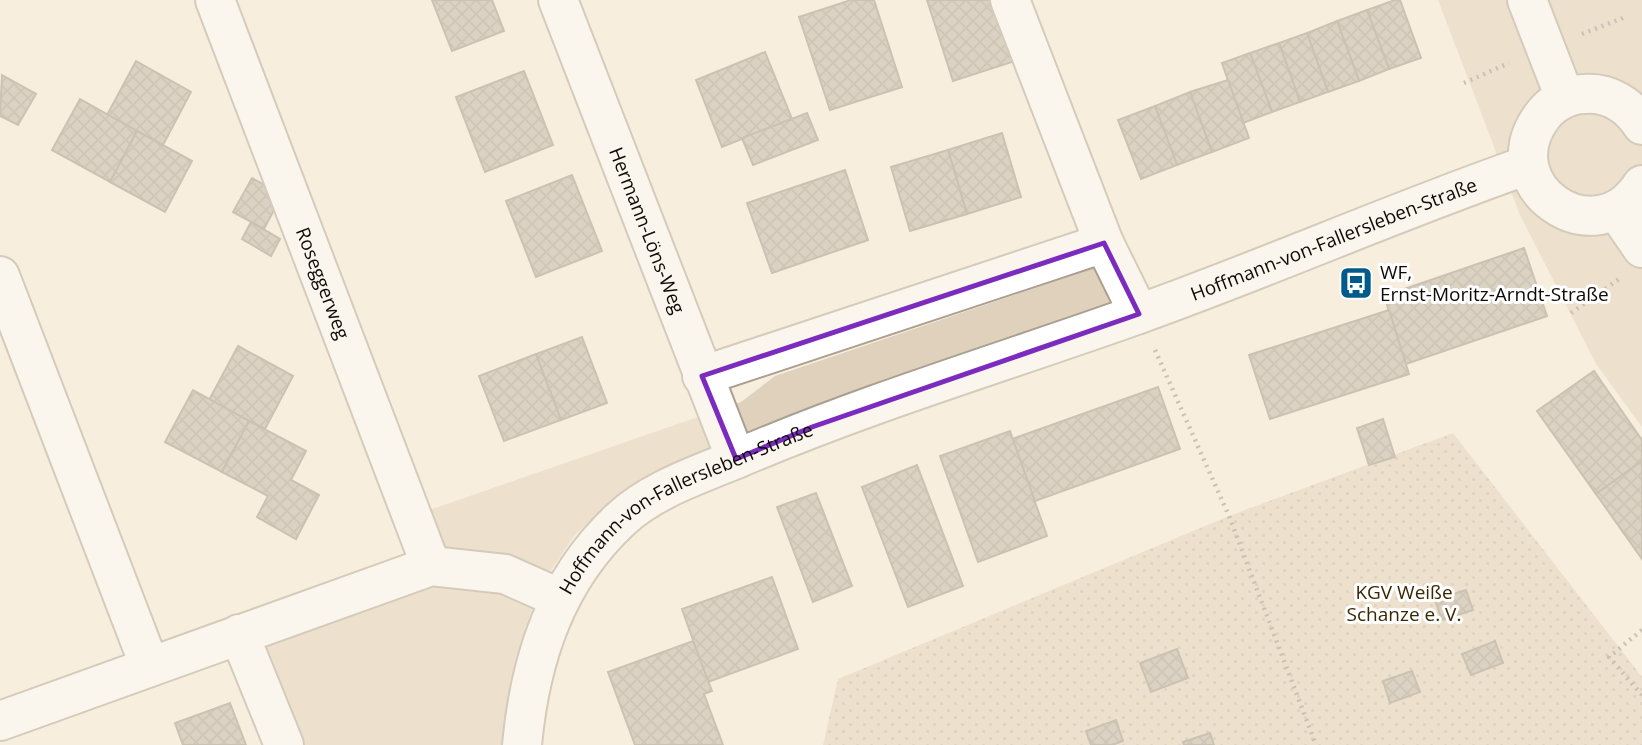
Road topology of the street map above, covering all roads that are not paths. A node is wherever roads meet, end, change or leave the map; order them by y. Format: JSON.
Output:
{"nodes":[{"id":1,"x":215,"y":0,"type":"edge"},
{"id":2,"x":558,"y":0,"type":"edge"},
{"id":3,"x":1010,"y":0,"type":"edge"},
{"id":4,"x":1527,"y":0,"type":"edge"},
{"id":5,"x":1565,"y":98,"type":"junction"},
{"id":6,"x":1642,"y":125,"type":"edge"},
{"id":7,"x":1528,"y":165,"type":"junction"},
{"id":8,"x":1629,"y":197,"type":"edge"},
{"id":9,"x":1104,"y":243,"type":"junction"},
{"id":10,"x":1632,"y":262,"type":"edge"},
{"id":11,"x":0,"y":276,"type":"edge"},
{"id":12,"x":1139,"y":314,"type":"junction"},
{"id":13,"x":702,"y":376,"type":"junction"},
{"id":14,"x":736,"y":459,"type":"junction"},
{"id":15,"x":431,"y":566,"type":"junction"},
{"id":16,"x":559,"y":598,"type":"junction"},
{"id":17,"x":239,"y":634,"type":"junction"},
{"id":18,"x":150,"y":667,"type":"junction"},
{"id":19,"x":0,"y":721,"type":"edge"},
{"id":20,"x":284,"y":745,"type":"edge"},
{"id":21,"x":522,"y":745,"type":"edge"}],
"edges":[{"from":1,"to":15,"type":"street","name":"Roseggerweg"},
{"from":2,"to":13,"type":"street","name":"Hermann-Löns-Weg"},
{"from":3,"to":9,"type":"street"},
{"from":4,"to":5,"type":"street"},
{"from":5,"to":6,"type":"street"},
{"from":5,"to":7,"type":"street"},
{"from":7,"to":8,"type":"street"},
{"from":7,"to":12,"type":"street","name":"Hoffmann-von-Fallersleben-Straße"},
{"from":8,"to":10,"type":"street"},
{"from":9,"to":12,"type":"street"},
{"from":9,"to":13,"type":"street"},
{"from":11,"to":18,"type":"street"},
{"from":12,"to":14,"type":"street","name":"Hoffmann-von-Fallersleben-Straße"},
{"from":13,"to":14,"type":"street","name":"Hermann-Löns-Weg"},
{"from":14,"to":16,"type":"street","name":"Hoffmann-von-Fallersleben-Straße"},
{"from":15,"to":16,"type":"street","name":"Hoffmann-von-Fallersleben-Straße"},
{"from":15,"to":17,"type":"street","name":"Hoffmann-von-Fallersleben-Straße"},
{"from":16,"to":21,"type":"street"},
{"from":17,"to":18,"type":"street","name":"Hoffmann-von-Fallersleben-Straße"},
{"from":17,"to":20,"type":"street"},
{"from":18,"to":19,"type":"street","name":"Hoffmann-von-Fallersleben-Straße"}]}
